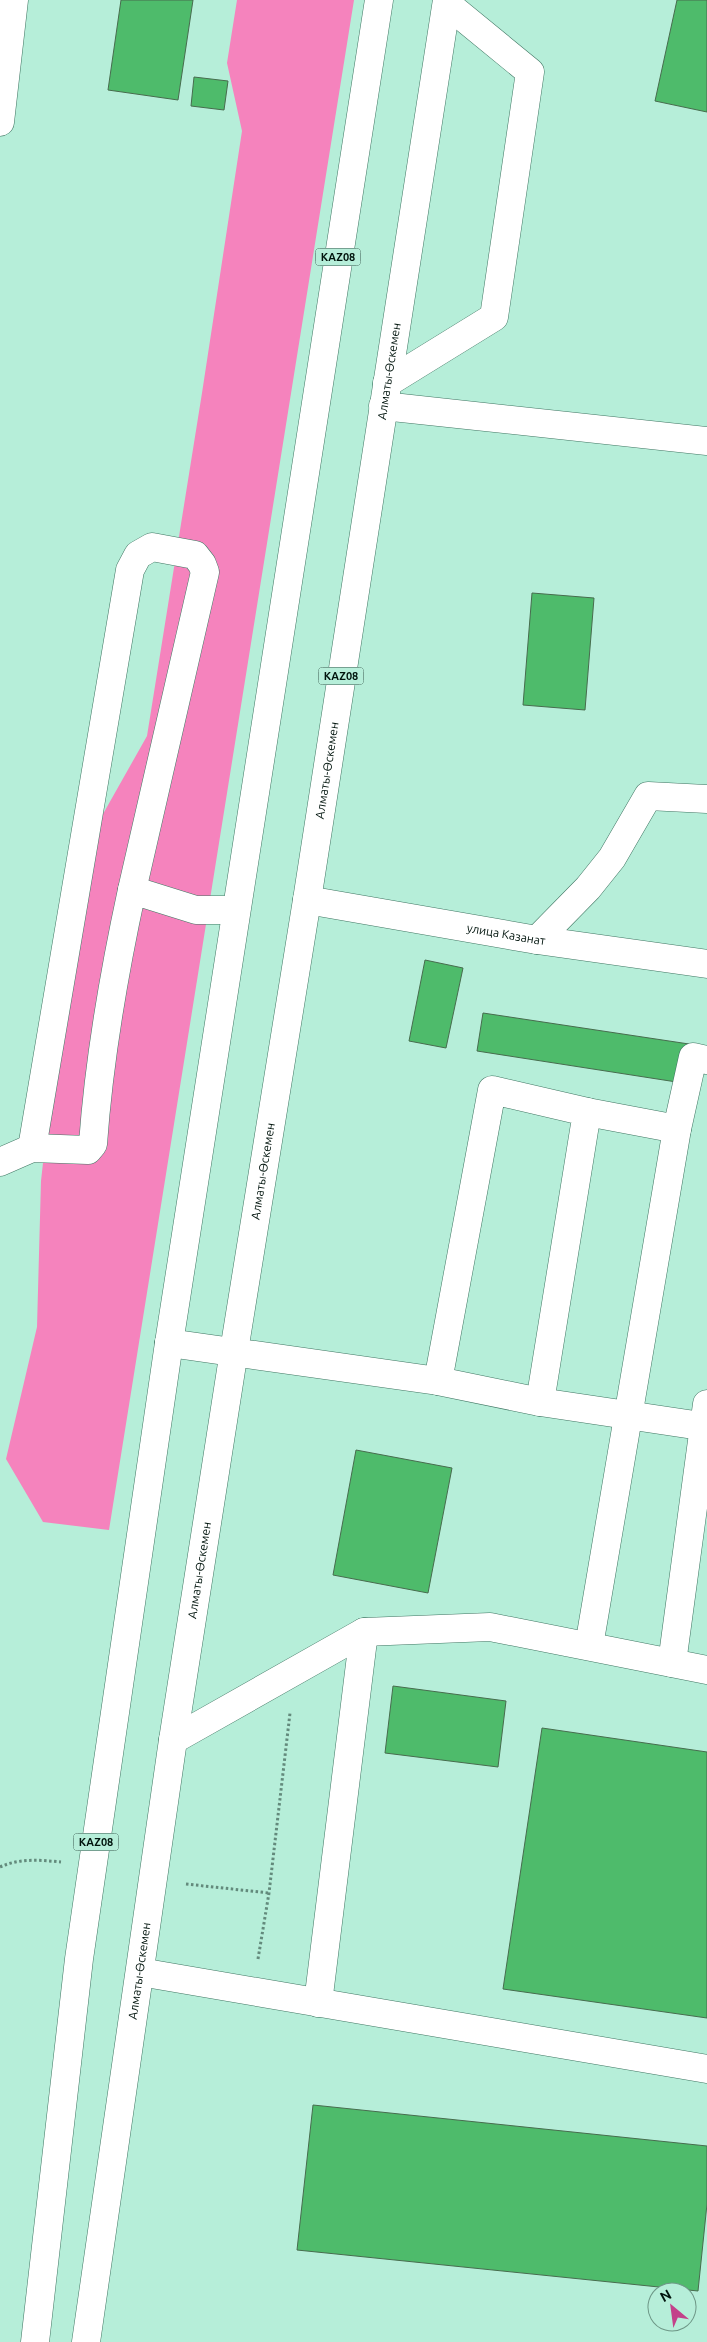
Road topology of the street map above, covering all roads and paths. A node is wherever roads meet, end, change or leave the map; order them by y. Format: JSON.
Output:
{"nodes":[{"id":1,"x":14,"y":0,"type":"edge"},
{"id":2,"x":379,"y":0,"type":"edge"},
{"id":3,"x":447,"y":2,"type":"edge"},
{"id":4,"x":0,"y":122,"type":"edge"},
{"id":5,"x":385,"y":394,"type":"junction"},
{"id":6,"x":707,"y":441,"type":"edge"},
{"id":7,"x":707,"y":800,"type":"edge"},
{"id":8,"x":132,"y":890,"type":"junction"},
{"id":9,"x":307,"y":900,"type":"junction"},
{"id":10,"x":235,"y":910,"type":"junction"},
{"id":11,"x":537,"y":940,"type":"junction"},
{"id":12,"x":707,"y":964,"type":"edge"},
{"id":13,"x":707,"y":1060,"type":"edge"},
{"id":14,"x":587,"y":1112,"type":"junction"},
{"id":15,"x":677,"y":1130,"type":"junction"},
{"id":16,"x":32,"y":1148,"type":"junction"},
{"id":17,"x":0,"y":1162,"type":"edge"},
{"id":18,"x":169,"y":1343,"type":"junction"},
{"id":19,"x":234,"y":1351,"type":"junction"},
{"id":20,"x":438,"y":1381,"type":"junction"},
{"id":21,"x":540,"y":1402,"type":"junction"},
{"id":22,"x":628,"y":1414,"type":"junction"},
{"id":23,"x":706,"y":1419,"type":"edge"},
{"id":24,"x":364,"y":1632,"type":"junction"},
{"id":25,"x":589,"y":1646,"type":"junction"},
{"id":26,"x":672,"y":1663,"type":"junction"},
{"id":27,"x":707,"y":1670,"type":"edge"},
{"id":28,"x":288,"y":1676,"type":"junction"},
{"id":29,"x":173,"y":1740,"type":"junction"},
{"id":30,"x":0,"y":1866,"type":"edge"},
{"id":31,"x":92,"y":1866,"type":"junction"},
{"id":32,"x":153,"y":1881,"type":"junction"},
{"id":33,"x":269,"y":1893,"type":"junction"},
{"id":34,"x":140,"y":1972,"type":"junction"},
{"id":35,"x":252,"y":1992,"type":"junction"},
{"id":36,"x":318,"y":2003,"type":"junction"},
{"id":37,"x":707,"y":2069,"type":"edge"},
{"id":38,"x":35,"y":2342,"type":"edge"},
{"id":39,"x":86,"y":2342,"type":"edge"}],
"edges":[{"from":1,"to":4,"type":"main road"},
{"from":2,"to":10,"type":"main road","number":"KAZ08"},
{"from":3,"to":5,"type":"main road","name":"Алматы-Өскемен","number":"KAZ08"},
{"from":3,"to":5,"type":"main road"},
{"from":5,"to":6,"type":"main road"},
{"from":5,"to":9,"type":"main road","name":"Алматы-Өскемен","number":"KAZ08"},
{"from":7,"to":11,"type":"main road"},
{"from":8,"to":10,"type":"main road"},
{"from":8,"to":16,"type":"main road"},
{"from":8,"to":16,"type":"main road"},
{"from":9,"to":11,"type":"main road","name":"улица Казанат"},
{"from":9,"to":19,"type":"main road","name":"Алматы-Өскемен","number":"KAZ08"},
{"from":10,"to":18,"type":"main road","number":"KAZ08"},
{"from":11,"to":12,"type":"main road","name":"улица Казанат"},
{"from":13,"to":15,"type":"main road"},
{"from":14,"to":15,"type":"main road"},
{"from":14,"to":20,"type":"main road"},
{"from":14,"to":21,"type":"main road"},
{"from":15,"to":22,"type":"main road"},
{"from":16,"to":17,"type":"main road"},
{"from":18,"to":19,"type":"main road"},
{"from":18,"to":31,"type":"main road","number":"KAZ08"},
{"from":19,"to":20,"type":"main road"},
{"from":19,"to":29,"type":"main road","name":"Алматы-Өскемен","number":"KAZ08"},
{"from":20,"to":21,"type":"main road"},
{"from":21,"to":22,"type":"main road"},
{"from":22,"to":23,"type":"main road"},
{"from":22,"to":25,"type":"main road"},
{"from":23,"to":26,"type":"main road"},
{"from":24,"to":25,"type":"main road"},
{"from":24,"to":28,"type":"main road"},
{"from":24,"to":36,"type":"main road"},
{"from":25,"to":26,"type":"main road"},
{"from":26,"to":27,"type":"main road"},
{"from":28,"to":29,"type":"main road"},
{"from":28,"to":33,"type":"path"},
{"from":29,"to":32,"type":"main road","name":"Алматы-Өскемен","number":"KAZ08"},
{"from":30,"to":31,"type":"path"},
{"from":31,"to":38,"type":"main road","number":"KAZ08"},
{"from":32,"to":33,"type":"path"},
{"from":32,"to":34,"type":"main road","name":"Алматы-Өскемен","number":"KAZ08"},
{"from":33,"to":35,"type":"path"},
{"from":34,"to":35,"type":"main road"},
{"from":34,"to":39,"type":"main road","name":"Алматы-Өскемен","number":"KAZ08"},
{"from":35,"to":36,"type":"main road"},
{"from":36,"to":37,"type":"main road"}]}
